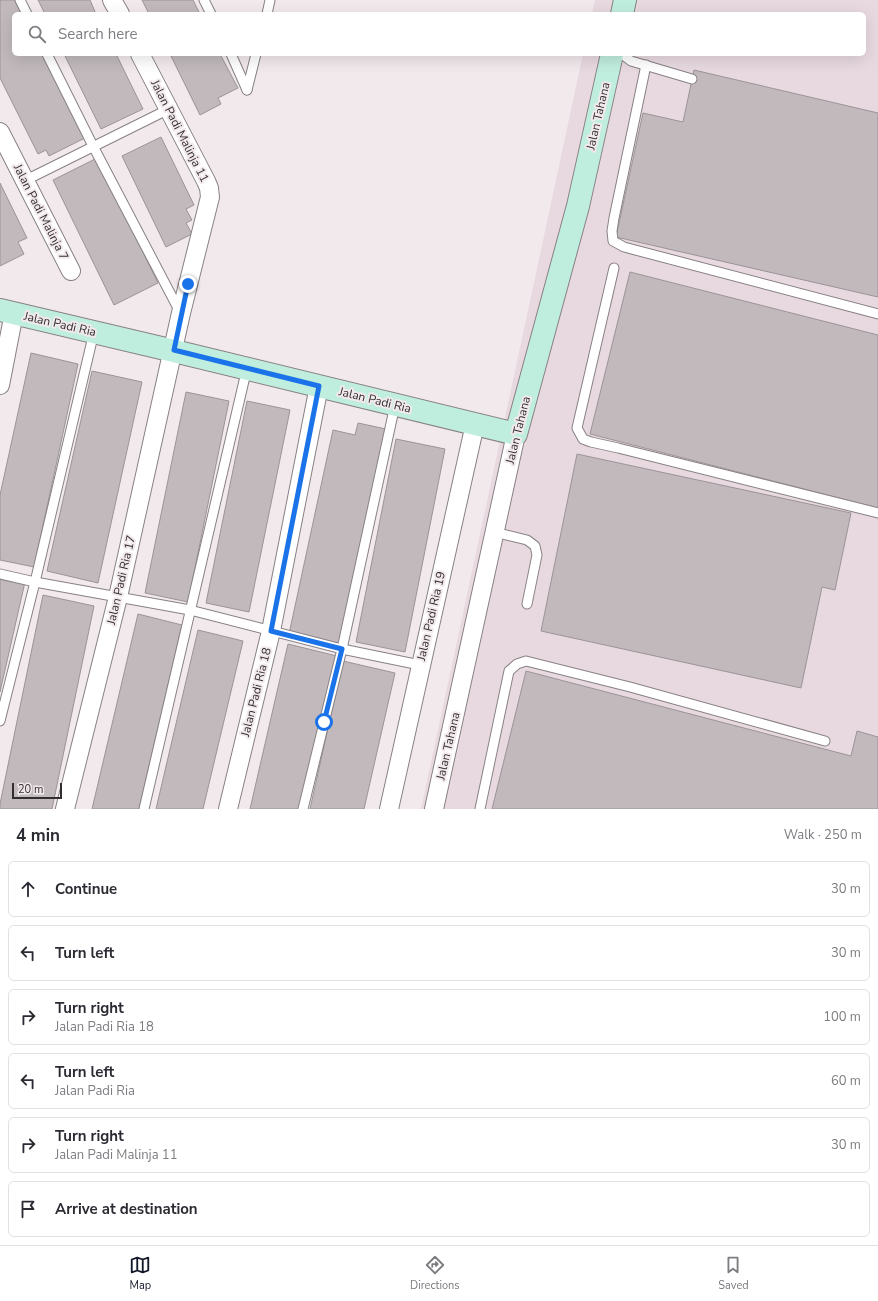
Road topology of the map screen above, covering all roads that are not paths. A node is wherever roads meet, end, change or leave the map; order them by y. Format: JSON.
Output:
{"nodes":[{"id":1,"x":20,"y":0,"type":"edge"},
{"id":2,"x":112,"y":0,"type":"edge"},
{"id":3,"x":204,"y":0,"type":"edge"},
{"id":4,"x":270,"y":0,"type":"edge"},
{"id":5,"x":625,"y":0,"type":"edge"},
{"id":6,"x":26,"y":12,"type":"edge"},
{"id":7,"x":119,"y":12,"type":"edge"},
{"id":8,"x":210,"y":12,"type":"edge"},
{"id":9,"x":267,"y":12,"type":"edge"},
{"id":10,"x":622,"y":12,"type":"edge"},
{"id":11,"x":48,"y":56,"type":"edge"},
{"id":12,"x":141,"y":56,"type":"edge"},
{"id":13,"x":232,"y":56,"type":"edge"},
{"id":14,"x":256,"y":56,"type":"edge"},
{"id":15,"x":612,"y":56,"type":"edge"},
{"id":16,"x":625,"y":56,"type":"edge"},
{"id":17,"x":646,"y":66,"type":"junction"},
{"id":18,"x":692,"y":79,"type":"dead end"},
{"id":19,"x":169,"y":109,"type":"junction"},
{"id":20,"x":0,"y":132,"type":"edge"},
{"id":21,"x":93,"y":146,"type":"junction"},
{"id":22,"x":24,"y":181,"type":"junction"},
{"id":23,"x":614,"y":268,"type":"dead end"},
{"id":24,"x":71,"y":271,"type":"dead end"},
{"id":25,"x":7,"y":312,"type":"edge"},
{"id":26,"x":181,"y":313,"type":"junction"},
{"id":27,"x":878,"y":314,"type":"edge"},
{"id":28,"x":94,"y":332,"type":"junction"},
{"id":29,"x":174,"y":350,"type":"junction"},
{"id":30,"x":247,"y":368,"type":"junction"},
{"id":31,"x":0,"y":384,"type":"edge"},
{"id":32,"x":319,"y":386,"type":"junction"},
{"id":33,"x":395,"y":404,"type":"junction"},
{"id":34,"x":475,"y":424,"type":"junction"},
{"id":35,"x":516,"y":434,"type":"junction"},
{"id":36,"x":878,"y":514,"type":"edge"},
{"id":37,"x":494,"y":532,"type":"junction"},
{"id":38,"x":0,"y":574,"type":"edge"},
{"id":39,"x":35,"y":582,"type":"junction"},
{"id":40,"x":118,"y":597,"type":"junction"},
{"id":41,"x":527,"y":604,"type":"dead end"},
{"id":42,"x":190,"y":610,"type":"junction"},
{"id":43,"x":271,"y":631,"type":"junction"},
{"id":44,"x":342,"y":649,"type":"junction"},
{"id":45,"x":420,"y":666,"type":"junction"},
{"id":46,"x":0,"y":721,"type":"edge"},
{"id":47,"x":825,"y":741,"type":"dead end"},
{"id":48,"x":65,"y":809,"type":"edge"},
{"id":49,"x":144,"y":809,"type":"edge"},
{"id":50,"x":228,"y":809,"type":"edge"},
{"id":51,"x":303,"y":809,"type":"edge"},
{"id":52,"x":389,"y":809,"type":"edge"},
{"id":53,"x":434,"y":809,"type":"edge"},
{"id":54,"x":480,"y":809,"type":"edge"}],
"edges":[{"from":1,"to":6,"type":"lane"},
{"from":2,"to":7,"type":"street"},
{"from":3,"to":8,"type":"lane"},
{"from":4,"to":9,"type":"lane"},
{"from":5,"to":10,"type":"street"},
{"from":11,"to":21,"type":"lane"},
{"from":12,"to":19,"type":"street","name":"Jalan Padi Malinja 11"},
{"from":13,"to":14,"type":"lane"},
{"from":15,"to":35,"type":"street","name":"Jalan Tahana"},
{"from":16,"to":17,"type":"lane"},
{"from":17,"to":18,"type":"lane"},
{"from":17,"to":27,"type":"lane"},
{"from":19,"to":21,"type":"lane"},
{"from":19,"to":26,"type":"street","name":"Jalan Padi Malinja 11"},
{"from":20,"to":22,"type":"street","name":"Jalan Padi Malinja 7"},
{"from":21,"to":22,"type":"lane"},
{"from":21,"to":26,"type":"lane"},
{"from":22,"to":24,"type":"street","name":"Jalan Padi Malinja 7"},
{"from":23,"to":36,"type":"lane"},
{"from":25,"to":28,"type":"street","name":"Jalan Padi Ria"},
{"from":25,"to":31,"type":"street"},
{"from":26,"to":29,"type":"street","name":"Jalan Padi Malinja 11"},
{"from":28,"to":29,"type":"street","name":"Jalan Padi Ria"},
{"from":28,"to":39,"type":"lane"},
{"from":29,"to":30,"type":"street","name":"Jalan Padi Ria"},
{"from":29,"to":40,"type":"street","name":"Jalan Padi Ria 17"},
{"from":30,"to":32,"type":"street","name":"Jalan Padi Ria"},
{"from":30,"to":42,"type":"lane"},
{"from":32,"to":33,"type":"street","name":"Jalan Padi Ria"},
{"from":32,"to":43,"type":"street","name":"Jalan Padi Ria 18"},
{"from":33,"to":34,"type":"street","name":"Jalan Padi Ria"},
{"from":33,"to":44,"type":"lane"},
{"from":34,"to":35,"type":"street","name":"Jalan Padi Ria"},
{"from":34,"to":45,"type":"street","name":"Jalan Padi Ria 19"},
{"from":35,"to":37,"type":"street","name":"Jalan Tahana"},
{"from":37,"to":41,"type":"lane"},
{"from":37,"to":53,"type":"street","name":"Jalan Tahana"},
{"from":38,"to":39,"type":"lane"},
{"from":39,"to":40,"type":"lane"},
{"from":39,"to":46,"type":"lane"},
{"from":40,"to":42,"type":"lane"},
{"from":40,"to":48,"type":"street","name":"Jalan Padi Ria 17"},
{"from":42,"to":43,"type":"lane"},
{"from":42,"to":49,"type":"lane"},
{"from":43,"to":44,"type":"lane"},
{"from":43,"to":50,"type":"street","name":"Jalan Padi Ria 18"},
{"from":44,"to":45,"type":"lane"},
{"from":44,"to":51,"type":"lane"},
{"from":45,"to":52,"type":"street","name":"Jalan Padi Ria 19"},
{"from":47,"to":54,"type":"lane"}]}
